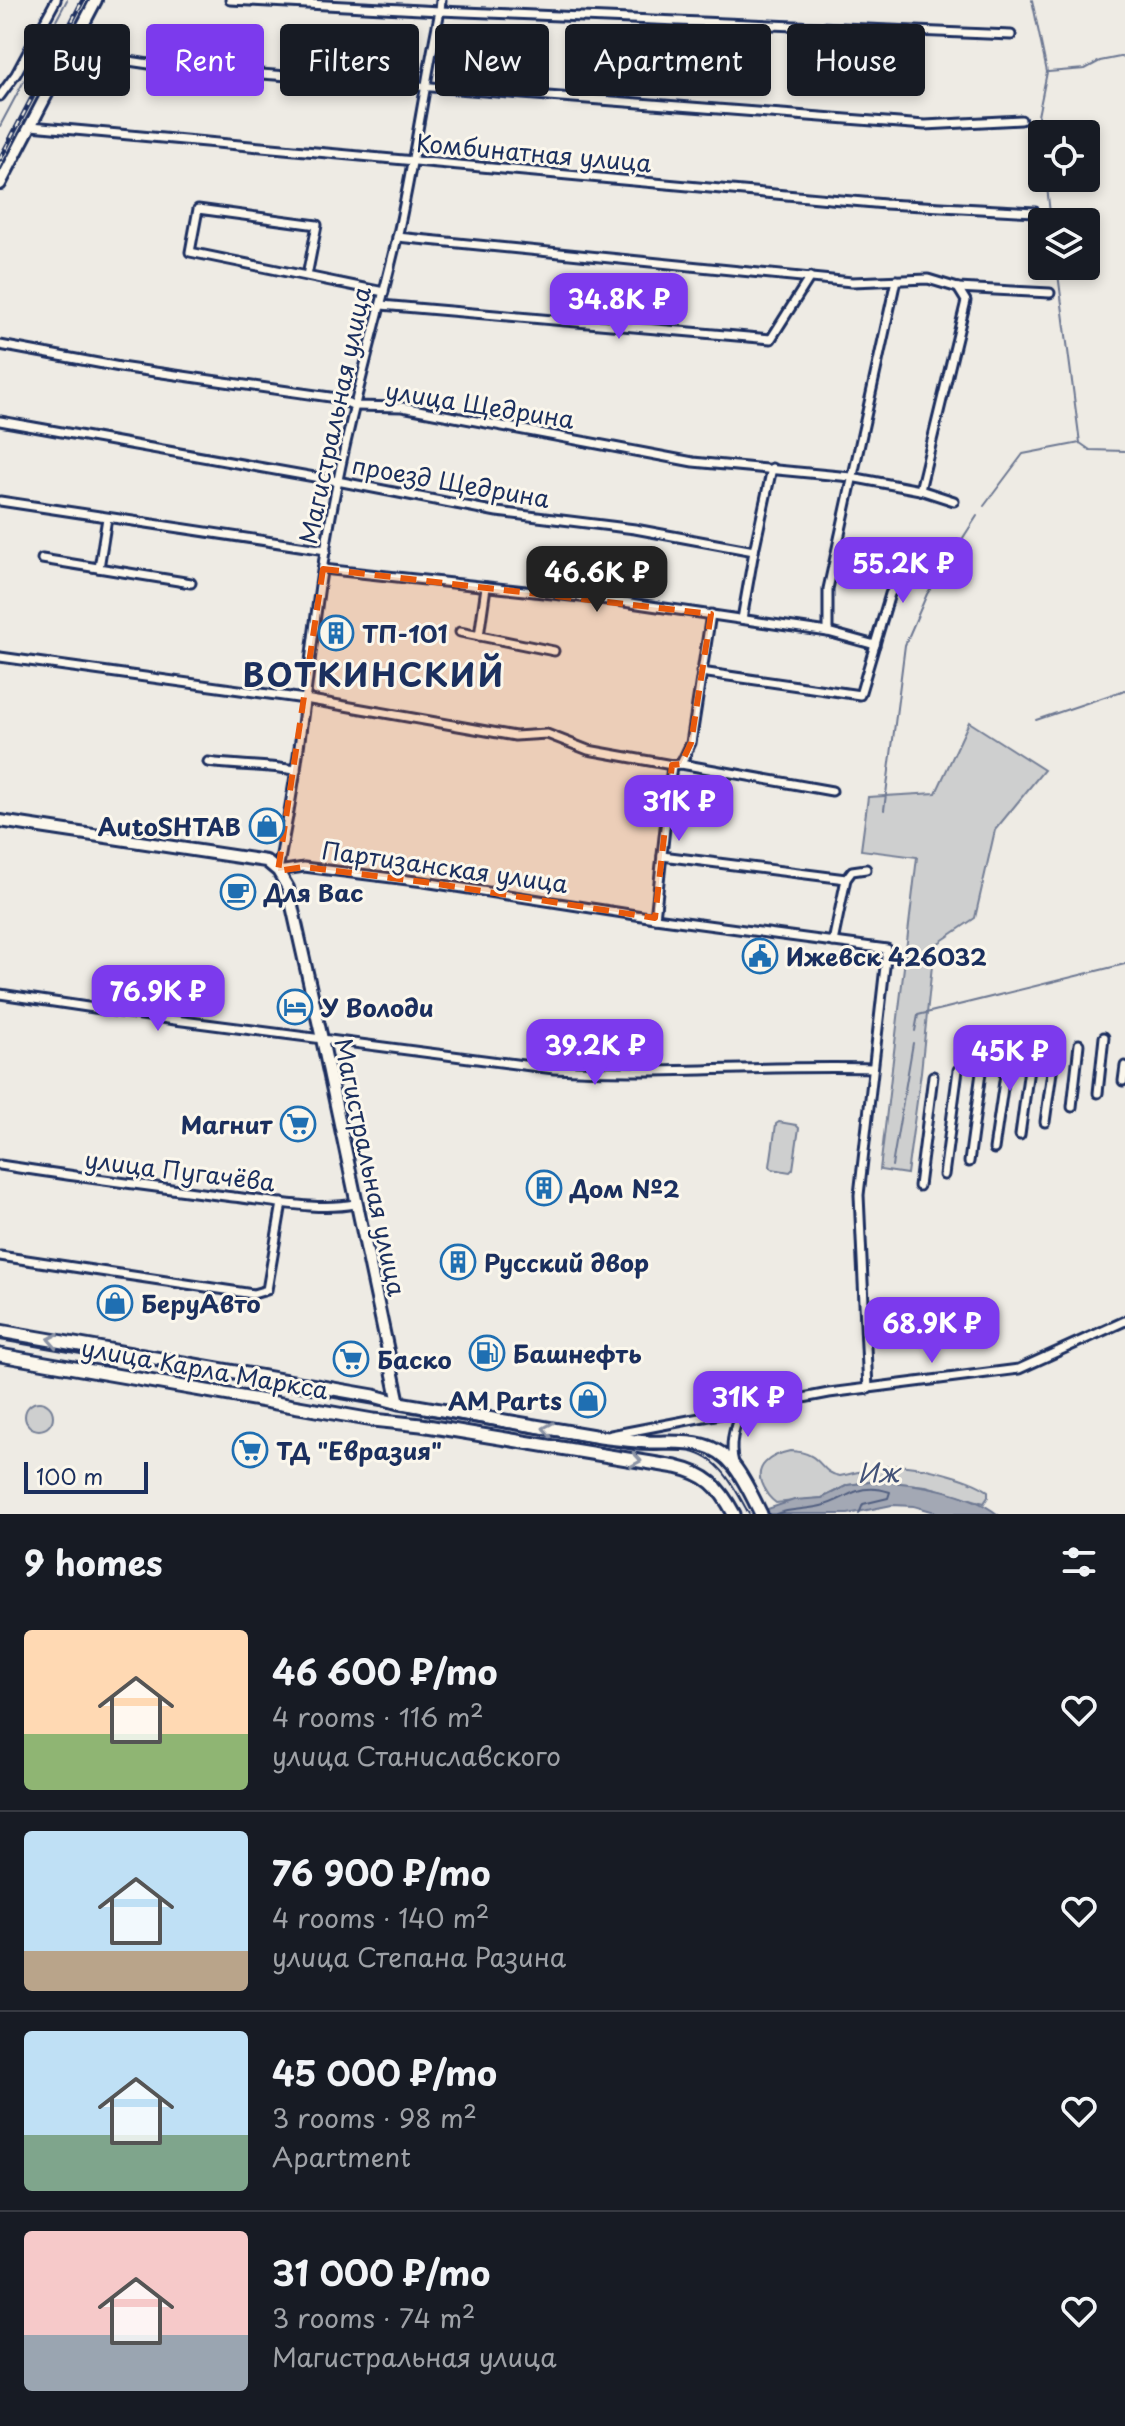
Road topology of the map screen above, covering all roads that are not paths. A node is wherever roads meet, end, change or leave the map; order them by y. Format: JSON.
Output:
{"nodes":[{"id":1,"x":56,"y":0,"type":"edge"},
{"id":2,"x":96,"y":0,"type":"edge"},
{"id":3,"x":230,"y":0,"type":"edge"},
{"id":4,"x":441,"y":0,"type":"edge"},
{"id":5,"x":440,"y":11,"type":"junction"},
{"id":6,"x":84,"y":24,"type":"edge"},
{"id":7,"x":1011,"y":35,"type":"dead end"},
{"id":8,"x":130,"y":61,"type":"edge"},
{"id":9,"x":424,"y":88,"type":"junction"},
{"id":10,"x":0,"y":96,"type":"edge"},
{"id":11,"x":46,"y":96,"type":"edge"},
{"id":12,"x":1021,"y":120,"type":"dead end"},
{"id":13,"x":31,"y":126,"type":"junction"},
{"id":14,"x":413,"y":161,"type":"junction"},
{"id":15,"x":0,"y":184,"type":"edge"},
{"id":16,"x":1028,"y":212,"type":"edge"},
{"id":17,"x":397,"y":237,"type":"junction"},
{"id":18,"x":307,"y":276,"type":"junction"},
{"id":19,"x":810,"y":277,"type":"junction"},
{"id":20,"x":896,"y":280,"type":"junction"},
{"id":21,"x":958,"y":288,"type":"junction"},
{"id":22,"x":384,"y":292,"type":"junction"},
{"id":23,"x":1050,"y":293,"type":"dead end"},
{"id":24,"x":381,"y":305,"type":"junction"},
{"id":25,"x":0,"y":345,"type":"edge"},
{"id":26,"x":355,"y":406,"type":"junction"},
{"id":27,"x":0,"y":421,"type":"edge"},
{"id":28,"x":772,"y":468,"type":"junction"},
{"id":29,"x":851,"y":477,"type":"junction"},
{"id":30,"x":337,"y":481,"type":"junction"},
{"id":31,"x":920,"y":490,"type":"junction"},
{"id":32,"x":0,"y":501,"type":"edge"},
{"id":33,"x":954,"y":501,"type":"dead end"},
{"id":34,"x":107,"y":518,"type":"junction"},
{"id":35,"x":326,"y":550,"type":"junction"},
{"id":36,"x":754,"y":551,"type":"junction"},
{"id":37,"x":911,"y":556,"type":"dead end"},
{"id":38,"x":42,"y":559,"type":"dead end"},
{"id":39,"x":99,"y":568,"type":"junction"},
{"id":40,"x":323,"y":569,"type":"junction"},
{"id":41,"x":191,"y":583,"type":"dead end"},
{"id":42,"x":486,"y":587,"type":"junction"},
{"id":43,"x":711,"y":614,"type":"junction"},
{"id":44,"x":742,"y":619,"type":"junction"},
{"id":45,"x":460,"y":632,"type":"dead end"},
{"id":46,"x":828,"y":632,"type":"junction"},
{"id":47,"x":479,"y":636,"type":"junction"},
{"id":48,"x":875,"y":645,"type":"junction"},
{"id":49,"x":554,"y":651,"type":"dead end"},
{"id":50,"x":0,"y":657,"type":"edge"},
{"id":51,"x":701,"y":672,"type":"junction"},
{"id":52,"x":305,"y":699,"type":"junction"},
{"id":53,"x":208,"y":762,"type":"dead end"},
{"id":54,"x":681,"y":764,"type":"junction"},
{"id":55,"x":672,"y":765,"type":"junction"},
{"id":56,"x":296,"y":770,"type":"junction"},
{"id":57,"x":832,"y":791,"type":"dead end"},
{"id":58,"x":0,"y":821,"type":"edge"},
{"id":59,"x":662,"y":856,"type":"junction"},
{"id":60,"x":866,"y":869,"type":"dead end"},
{"id":61,"x":278,"y":871,"type":"junction"},
{"id":62,"x":846,"y":879,"type":"junction"},
{"id":63,"x":655,"y":918,"type":"junction"},
{"id":64,"x":833,"y":942,"type":"junction"},
{"id":65,"x":0,"y":994,"type":"edge"},
{"id":66,"x":1104,"y":1037,"type":"dead end"},
{"id":67,"x":322,"y":1039,"type":"junction"},
{"id":68,"x":1079,"y":1044,"type":"dead end"},
{"id":69,"x":1055,"y":1050,"type":"dead end"},
{"id":70,"x":1031,"y":1054,"type":"dead end"},
{"id":71,"x":1007,"y":1061,"type":"dead end"},
{"id":72,"x":982,"y":1065,"type":"dead end"},
{"id":73,"x":1125,"y":1066,"type":"edge"},
{"id":74,"x":872,"y":1068,"type":"junction"},
{"id":75,"x":958,"y":1070,"type":"dead end"},
{"id":76,"x":933,"y":1076,"type":"dead end"},
{"id":77,"x":1123,"y":1081,"type":"edge"},
{"id":78,"x":1098,"y":1093,"type":"dead end"},
{"id":79,"x":1072,"y":1107,"type":"dead end"},
{"id":80,"x":1045,"y":1122,"type":"dead end"},
{"id":81,"x":1020,"y":1135,"type":"dead end"},
{"id":82,"x":994,"y":1149,"type":"dead end"},
{"id":83,"x":969,"y":1162,"type":"dead end"},
{"id":84,"x":0,"y":1165,"type":"edge"},
{"id":85,"x":944,"y":1175,"type":"dead end"},
{"id":86,"x":919,"y":1186,"type":"dead end"},
{"id":87,"x":282,"y":1203,"type":"junction"},
{"id":88,"x":355,"y":1204,"type":"junction"},
{"id":89,"x":0,"y":1256,"type":"edge"},
{"id":90,"x":1125,"y":1321,"type":"edge"},
{"id":91,"x":0,"y":1331,"type":"edge"},
{"id":92,"x":0,"y":1355,"type":"edge"},
{"id":93,"x":868,"y":1389,"type":"junction"},
{"id":94,"x":399,"y":1403,"type":"junction"},
{"id":95,"x":741,"y":1411,"type":"junction"},
{"id":96,"x":402,"y":1422,"type":"junction"},
{"id":97,"x":600,"y":1437,"type":"junction"},
{"id":98,"x":735,"y":1467,"type":"junction"},
{"id":99,"x":734,"y":1514,"type":"edge"},
{"id":100,"x":761,"y":1514,"type":"edge"}],
"edges":[{"from":1,"to":10,"type":"street"},
{"from":2,"to":6,"type":"street"},
{"from":3,"to":5,"type":"street"},
{"from":4,"to":5,"type":"street","name":"Магистральная улица"},
{"from":5,"to":7,"type":"street"},
{"from":5,"to":9,"type":"street","name":"Магистральная улица"},
{"from":8,"to":9,"type":"street"},
{"from":9,"to":12,"type":"street"},
{"from":9,"to":14,"type":"street","name":"Магистральная улица"},
{"from":11,"to":13,"type":"street"},
{"from":13,"to":14,"type":"street","name":"Комбинатная улица"},
{"from":13,"to":15,"type":"street"},
{"from":14,"to":16,"type":"street","name":"Комбинатная улица"},
{"from":14,"to":17,"type":"street","name":"Магистральная улица"},
{"from":17,"to":19,"type":"street"},
{"from":17,"to":22,"type":"street","name":"Магистральная улица"},
{"from":18,"to":18,"type":"street"},
{"from":18,"to":22,"type":"street"},
{"from":19,"to":20,"type":"street"},
{"from":19,"to":24,"type":"street"},
{"from":20,"to":21,"type":"street"},
{"from":20,"to":29,"type":"street"},
{"from":21,"to":23,"type":"street"},
{"from":21,"to":31,"type":"street"},
{"from":22,"to":24,"type":"street","name":"Магистральная улица"},
{"from":24,"to":26,"type":"street","name":"Магистральная улица"},
{"from":25,"to":26,"type":"street","name":"улица Щедрина"},
{"from":26,"to":28,"type":"street","name":"улица Щедрина"},
{"from":26,"to":30,"type":"street","name":"Магистральная улица"},
{"from":27,"to":30,"type":"street","name":"проезд Щедрина"},
{"from":28,"to":29,"type":"street","name":"улица Щедрина"},
{"from":28,"to":36,"type":"street"},
{"from":29,"to":31,"type":"street","name":"улица Щедрина"},
{"from":29,"to":46,"type":"street"},
{"from":30,"to":35,"type":"street","name":"Магистральная улица"},
{"from":30,"to":36,"type":"street","name":"проезд Щедрина"},
{"from":31,"to":33,"type":"street","name":"улица Щедрина"},
{"from":32,"to":34,"type":"street"},
{"from":34,"to":35,"type":"street"},
{"from":34,"to":39,"type":"street"},
{"from":35,"to":40,"type":"street","name":"Магистральная улица"},
{"from":36,"to":44,"type":"street"},
{"from":37,"to":48,"type":"street"},
{"from":38,"to":39,"type":"street"},
{"from":39,"to":41,"type":"street"},
{"from":40,"to":42,"type":"street"},
{"from":40,"to":52,"type":"street","name":"Магистральная улица"},
{"from":42,"to":43,"type":"street"},
{"from":42,"to":47,"type":"street"},
{"from":43,"to":44,"type":"street"},
{"from":43,"to":51,"type":"street"},
{"from":44,"to":46,"type":"street"},
{"from":45,"to":47,"type":"street"},
{"from":46,"to":48,"type":"street"},
{"from":47,"to":49,"type":"street"},
{"from":48,"to":51,"type":"street"},
{"from":50,"to":52,"type":"street"},
{"from":51,"to":54,"type":"street"},
{"from":52,"to":55,"type":"street"},
{"from":52,"to":56,"type":"street","name":"Магистральная улица"},
{"from":53,"to":56,"type":"street"},
{"from":54,"to":55,"type":"street"},
{"from":54,"to":57,"type":"street"},
{"from":55,"to":59,"type":"street"},
{"from":56,"to":61,"type":"street","name":"Магистральная улица"},
{"from":58,"to":61,"type":"street","name":"Партизанская улица"},
{"from":59,"to":62,"type":"street"},
{"from":59,"to":63,"type":"street"},
{"from":60,"to":62,"type":"street"},
{"from":61,"to":63,"type":"street","name":"Партизанская улица"},
{"from":61,"to":67,"type":"street","name":"Магистральная улица"},
{"from":62,"to":64,"type":"street"},
{"from":63,"to":64,"type":"street","name":"Партизанская улица"},
{"from":64,"to":74,"type":"street","name":"Партизанская улица"},
{"from":65,"to":67,"type":"street"},
{"from":66,"to":78,"type":"street"},
{"from":67,"to":74,"type":"street"},
{"from":67,"to":88,"type":"street","name":"Магистральная улица"},
{"from":68,"to":79,"type":"street"},
{"from":69,"to":80,"type":"street"},
{"from":70,"to":81,"type":"street"},
{"from":71,"to":82,"type":"street"},
{"from":72,"to":83,"type":"street"},
{"from":73,"to":77,"type":"street"},
{"from":74,"to":93,"type":"street"},
{"from":75,"to":85,"type":"street"},
{"from":76,"to":86,"type":"street"},
{"from":84,"to":87,"type":"street","name":"улица Пугачёва"},
{"from":87,"to":88,"type":"street","name":"улица Пугачёва"},
{"from":87,"to":89,"type":"street"},
{"from":88,"to":94,"type":"street","name":"Магистральная улица"},
{"from":90,"to":93,"type":"street"},
{"from":94,"to":91,"type":"main road","name":"улица Карла Маркса","one_way":true},
{"from":92,"to":96,"type":"main road","name":"улица Карла Маркса"},
{"from":93,"to":95,"type":"street"},
{"from":94,"to":96,"type":"main road","name":"Магистральная улица"},
{"from":97,"to":94,"type":"main road","one_way":true},
{"from":95,"to":97,"type":"street"},
{"from":95,"to":98,"type":"street"},
{"from":96,"to":99,"type":"main road","one_way":true},
{"from":97,"to":98,"type":"main road"},
{"from":98,"to":100,"type":"main road"}]}
